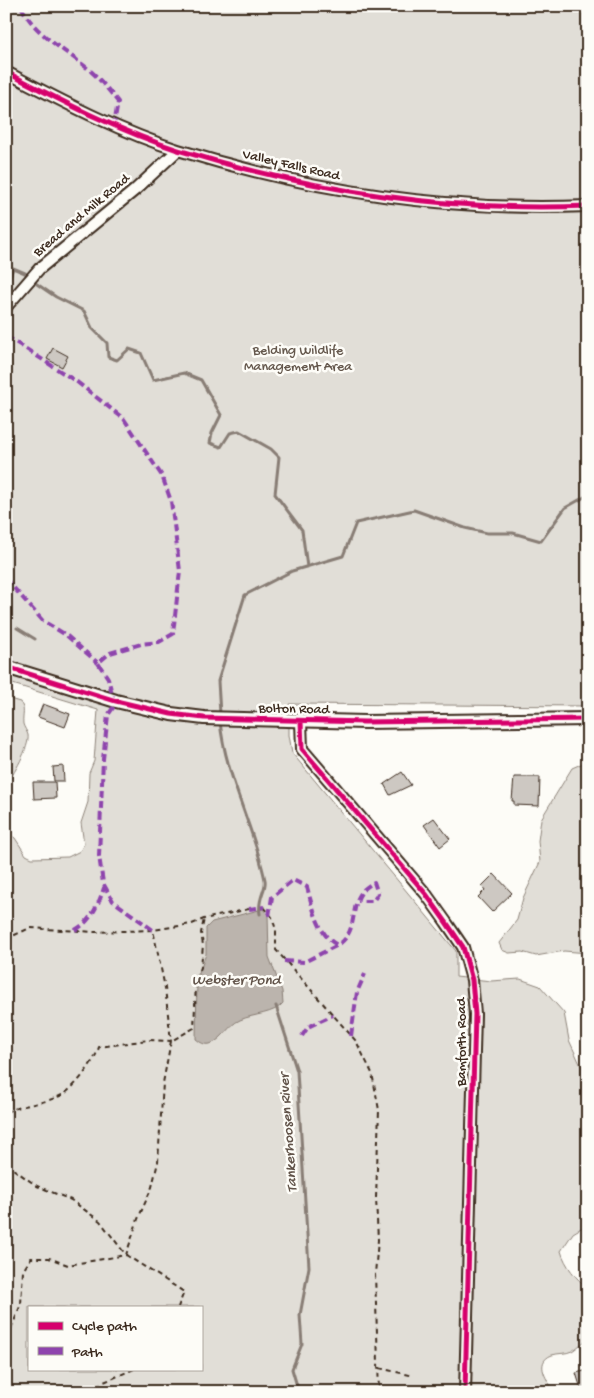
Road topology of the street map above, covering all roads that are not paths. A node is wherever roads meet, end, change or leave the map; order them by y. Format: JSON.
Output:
{"nodes":[{"id":1,"x":6,"y":72,"type":"edge"},
{"id":2,"x":178,"y":150,"type":"junction"},
{"id":3,"x":588,"y":206,"type":"edge"},
{"id":4,"x":6,"y":306,"type":"edge"},
{"id":5,"x":6,"y":667,"type":"edge"},
{"id":6,"x":588,"y":719,"type":"edge"},
{"id":7,"x":301,"y":721,"type":"junction"},
{"id":8,"x":466,"y":1392,"type":"edge"}],
"edges":[{"from":1,"to":2,"type":"street","name":"Valley Falls Road"},
{"from":2,"to":3,"type":"street","name":"Valley Falls Road"},
{"from":2,"to":4,"type":"street","name":"Bread and Milk Road"},
{"from":5,"to":7,"type":"street","name":"Bolton Road"},
{"from":6,"to":7,"type":"street","name":"Bolton Road"},
{"from":7,"to":8,"type":"street","name":"Bamforth Road"}]}
